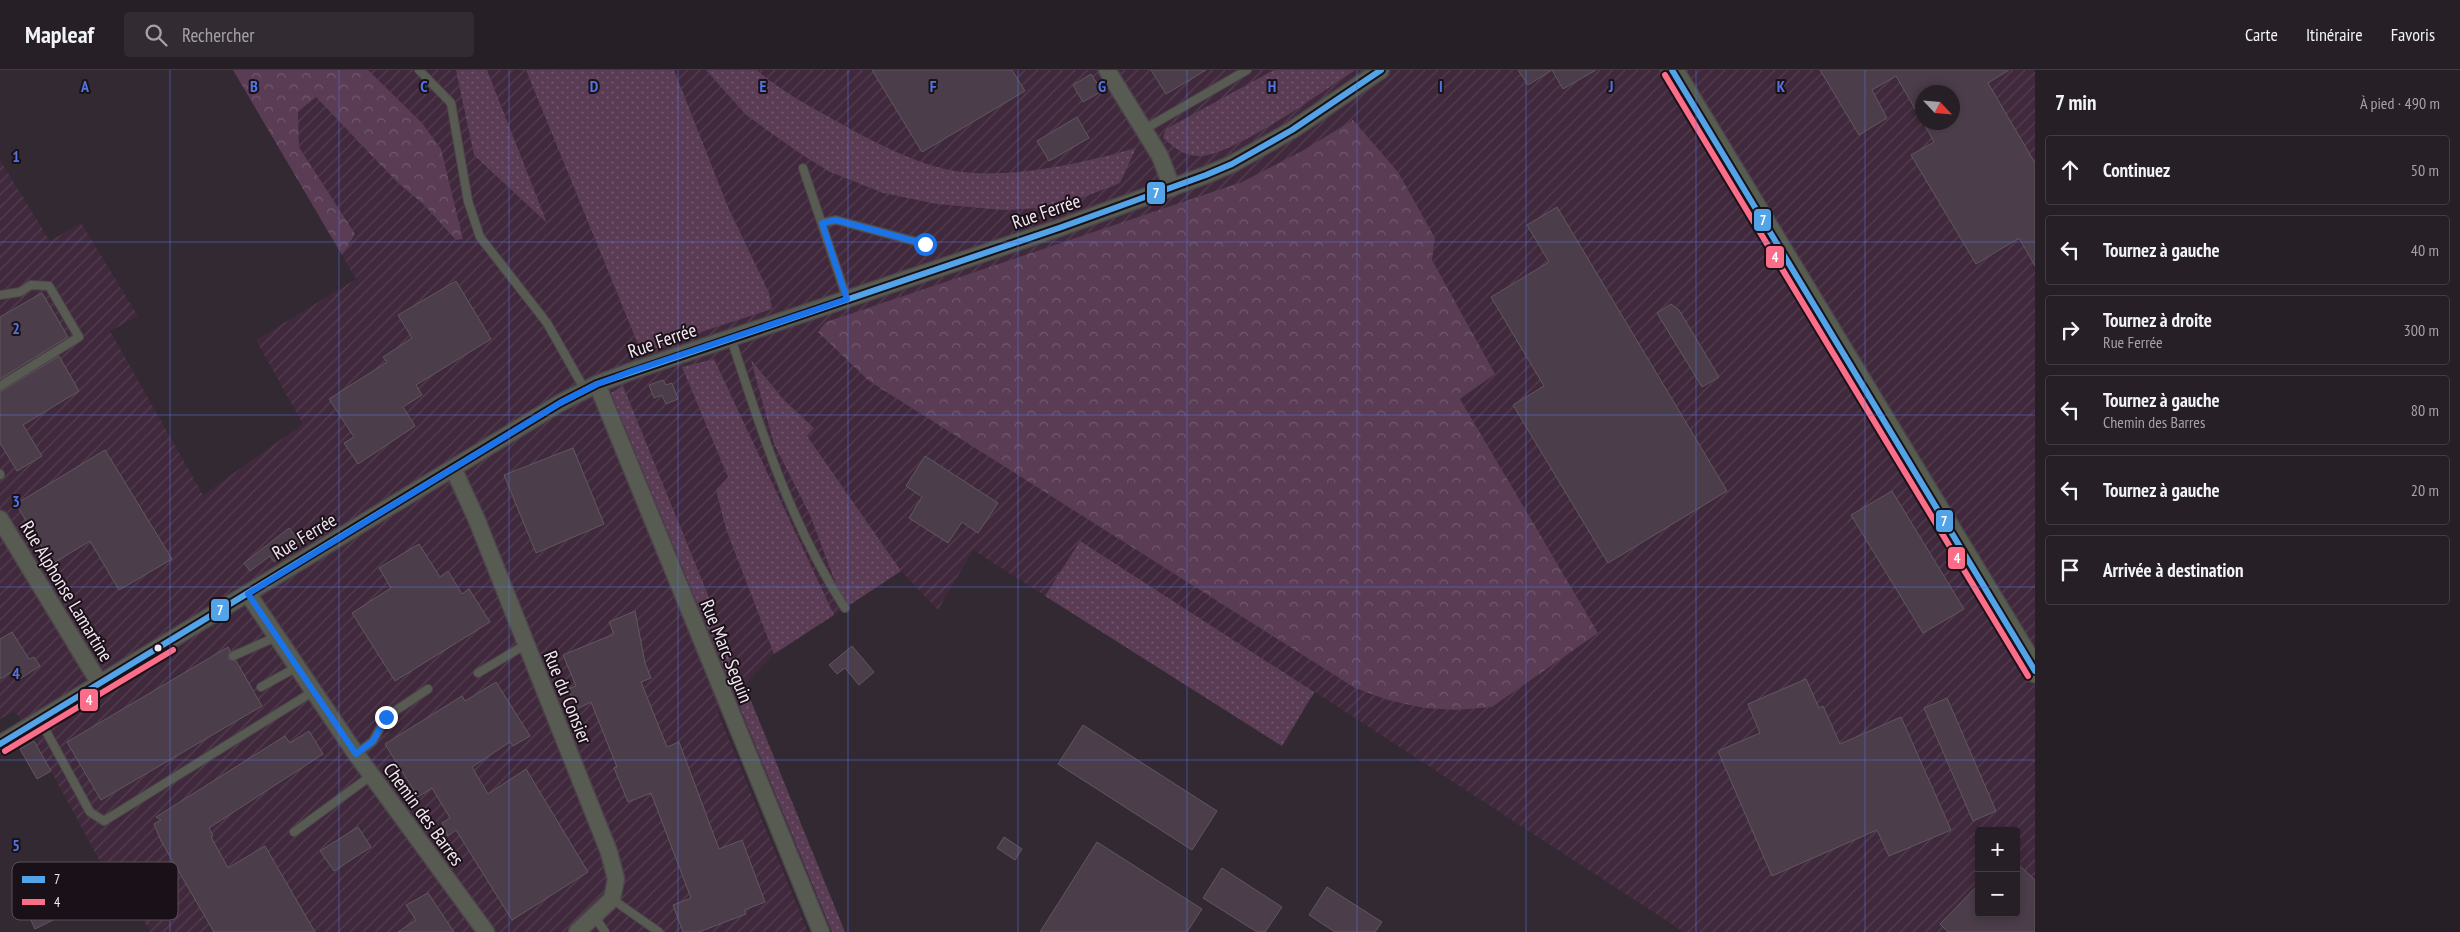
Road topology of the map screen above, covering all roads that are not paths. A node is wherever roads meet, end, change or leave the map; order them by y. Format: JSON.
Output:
{"nodes":[{"id":1,"x":419,"y":70,"type":"edge"},
{"id":2,"x":1107,"y":70,"type":"edge"},
{"id":3,"x":1247,"y":70,"type":"edge"},
{"id":4,"x":1381,"y":70,"type":"edge"},
{"id":5,"x":1672,"y":70,"type":"edge"},
{"id":6,"x":1688,"y":70,"type":"edge"},
{"id":7,"x":1143,"y":130,"type":"junction"},
{"id":8,"x":803,"y":168,"type":"dead end"},
{"id":9,"x":1172,"y":188,"type":"junction"},
{"id":10,"x":822,"y":223,"type":"junction"},
{"id":11,"x":925,"y":244,"type":"dead end"},
{"id":12,"x":0,"y":295,"type":"edge"},
{"id":13,"x":847,"y":299,"type":"junction"},
{"id":14,"x":731,"y":338,"type":"junction"},
{"id":15,"x":0,"y":386,"type":"edge"},
{"id":16,"x":591,"y":387,"type":"junction"},
{"id":17,"x":453,"y":468,"type":"junction"},
{"id":18,"x":0,"y":520,"type":"edge"},
{"id":19,"x":248,"y":594,"type":"junction"},
{"id":20,"x":846,"y":608,"type":"dead end"},
{"id":21,"x":276,"y":637,"type":"junction"},
{"id":22,"x":525,"y":645,"type":"junction"},
{"id":23,"x":2035,"y":645,"type":"edge"},
{"id":24,"x":233,"y":656,"type":"dead end"},
{"id":25,"x":297,"y":667,"type":"junction"},
{"id":26,"x":2035,"y":672,"type":"edge"},
{"id":27,"x":478,"y":673,"type":"dead end"},
{"id":28,"x":100,"y":684,"type":"junction"},
{"id":29,"x":261,"y":687,"type":"dead end"},
{"id":30,"x":428,"y":689,"type":"dead end"},
{"id":31,"x":314,"y":691,"type":"junction"},
{"id":32,"x":40,"y":720,"type":"junction"},
{"id":33,"x":0,"y":744,"type":"edge"},
{"id":34,"x":356,"y":754,"type":"junction"},
{"id":35,"x":372,"y":775,"type":"junction"},
{"id":36,"x":294,"y":832,"type":"dead end"},
{"id":37,"x":612,"y":899,"type":"junction"},
{"id":38,"x":595,"y":917,"type":"junction"},
{"id":39,"x":486,"y":932,"type":"edge"},
{"id":40,"x":577,"y":932,"type":"edge"},
{"id":41,"x":605,"y":932,"type":"edge"},
{"id":42,"x":659,"y":932,"type":"edge"},
{"id":43,"x":820,"y":932,"type":"edge"}],
"edges":[{"from":1,"to":16,"type":"lane"},
{"from":2,"to":7,"type":"street"},
{"from":3,"to":7,"type":"lane"},
{"from":4,"to":9,"type":"street","name":"Rue Ferrée"},
{"from":5,"to":26,"type":"main road"},
{"from":6,"to":23,"type":"main road"},
{"from":7,"to":9,"type":"street"},
{"from":8,"to":10,"type":"lane"},
{"from":9,"to":13,"type":"street","name":"Rue Ferrée"},
{"from":10,"to":11,"type":"lane"},
{"from":10,"to":13,"type":"lane"},
{"from":12,"to":15,"type":"lane"},
{"from":13,"to":14,"type":"street","name":"Rue Ferrée"},
{"from":14,"to":16,"type":"street","name":"Rue Ferrée"},
{"from":14,"to":20,"type":"lane"},
{"from":16,"to":17,"type":"street","name":"Rue Ferrée"},
{"from":16,"to":43,"type":"street","name":"Rue Marc Seguin"},
{"from":17,"to":19,"type":"street","name":"Rue Ferrée"},
{"from":17,"to":22,"type":"street","name":"Rue du Consier"},
{"from":18,"to":28,"type":"street","name":"Rue Alphonse Lamartine"},
{"from":19,"to":21,"type":"street","name":"Chemin des Barres"},
{"from":19,"to":28,"type":"street","name":"Rue Ferrée"},
{"from":21,"to":24,"type":"lane"},
{"from":21,"to":25,"type":"street","name":"Chemin des Barres"},
{"from":22,"to":27,"type":"lane"},
{"from":22,"to":37,"type":"street","name":"Rue du Consier"},
{"from":25,"to":29,"type":"lane"},
{"from":25,"to":31,"type":"street","name":"Chemin des Barres"},
{"from":28,"to":32,"type":"street","name":"Rue Ferrée"},
{"from":30,"to":34,"type":"lane"},
{"from":31,"to":32,"type":"lane"},
{"from":31,"to":34,"type":"street","name":"Chemin des Barres"},
{"from":32,"to":33,"type":"street","name":"Rue Ferrée"},
{"from":34,"to":35,"type":"street","name":"Chemin des Barres"},
{"from":35,"to":36,"type":"lane"},
{"from":35,"to":39,"type":"street","name":"Chemin des Barres"},
{"from":37,"to":38,"type":"street"},
{"from":37,"to":42,"type":"lane"},
{"from":38,"to":40,"type":"street"},
{"from":38,"to":41,"type":"lane"}]}
